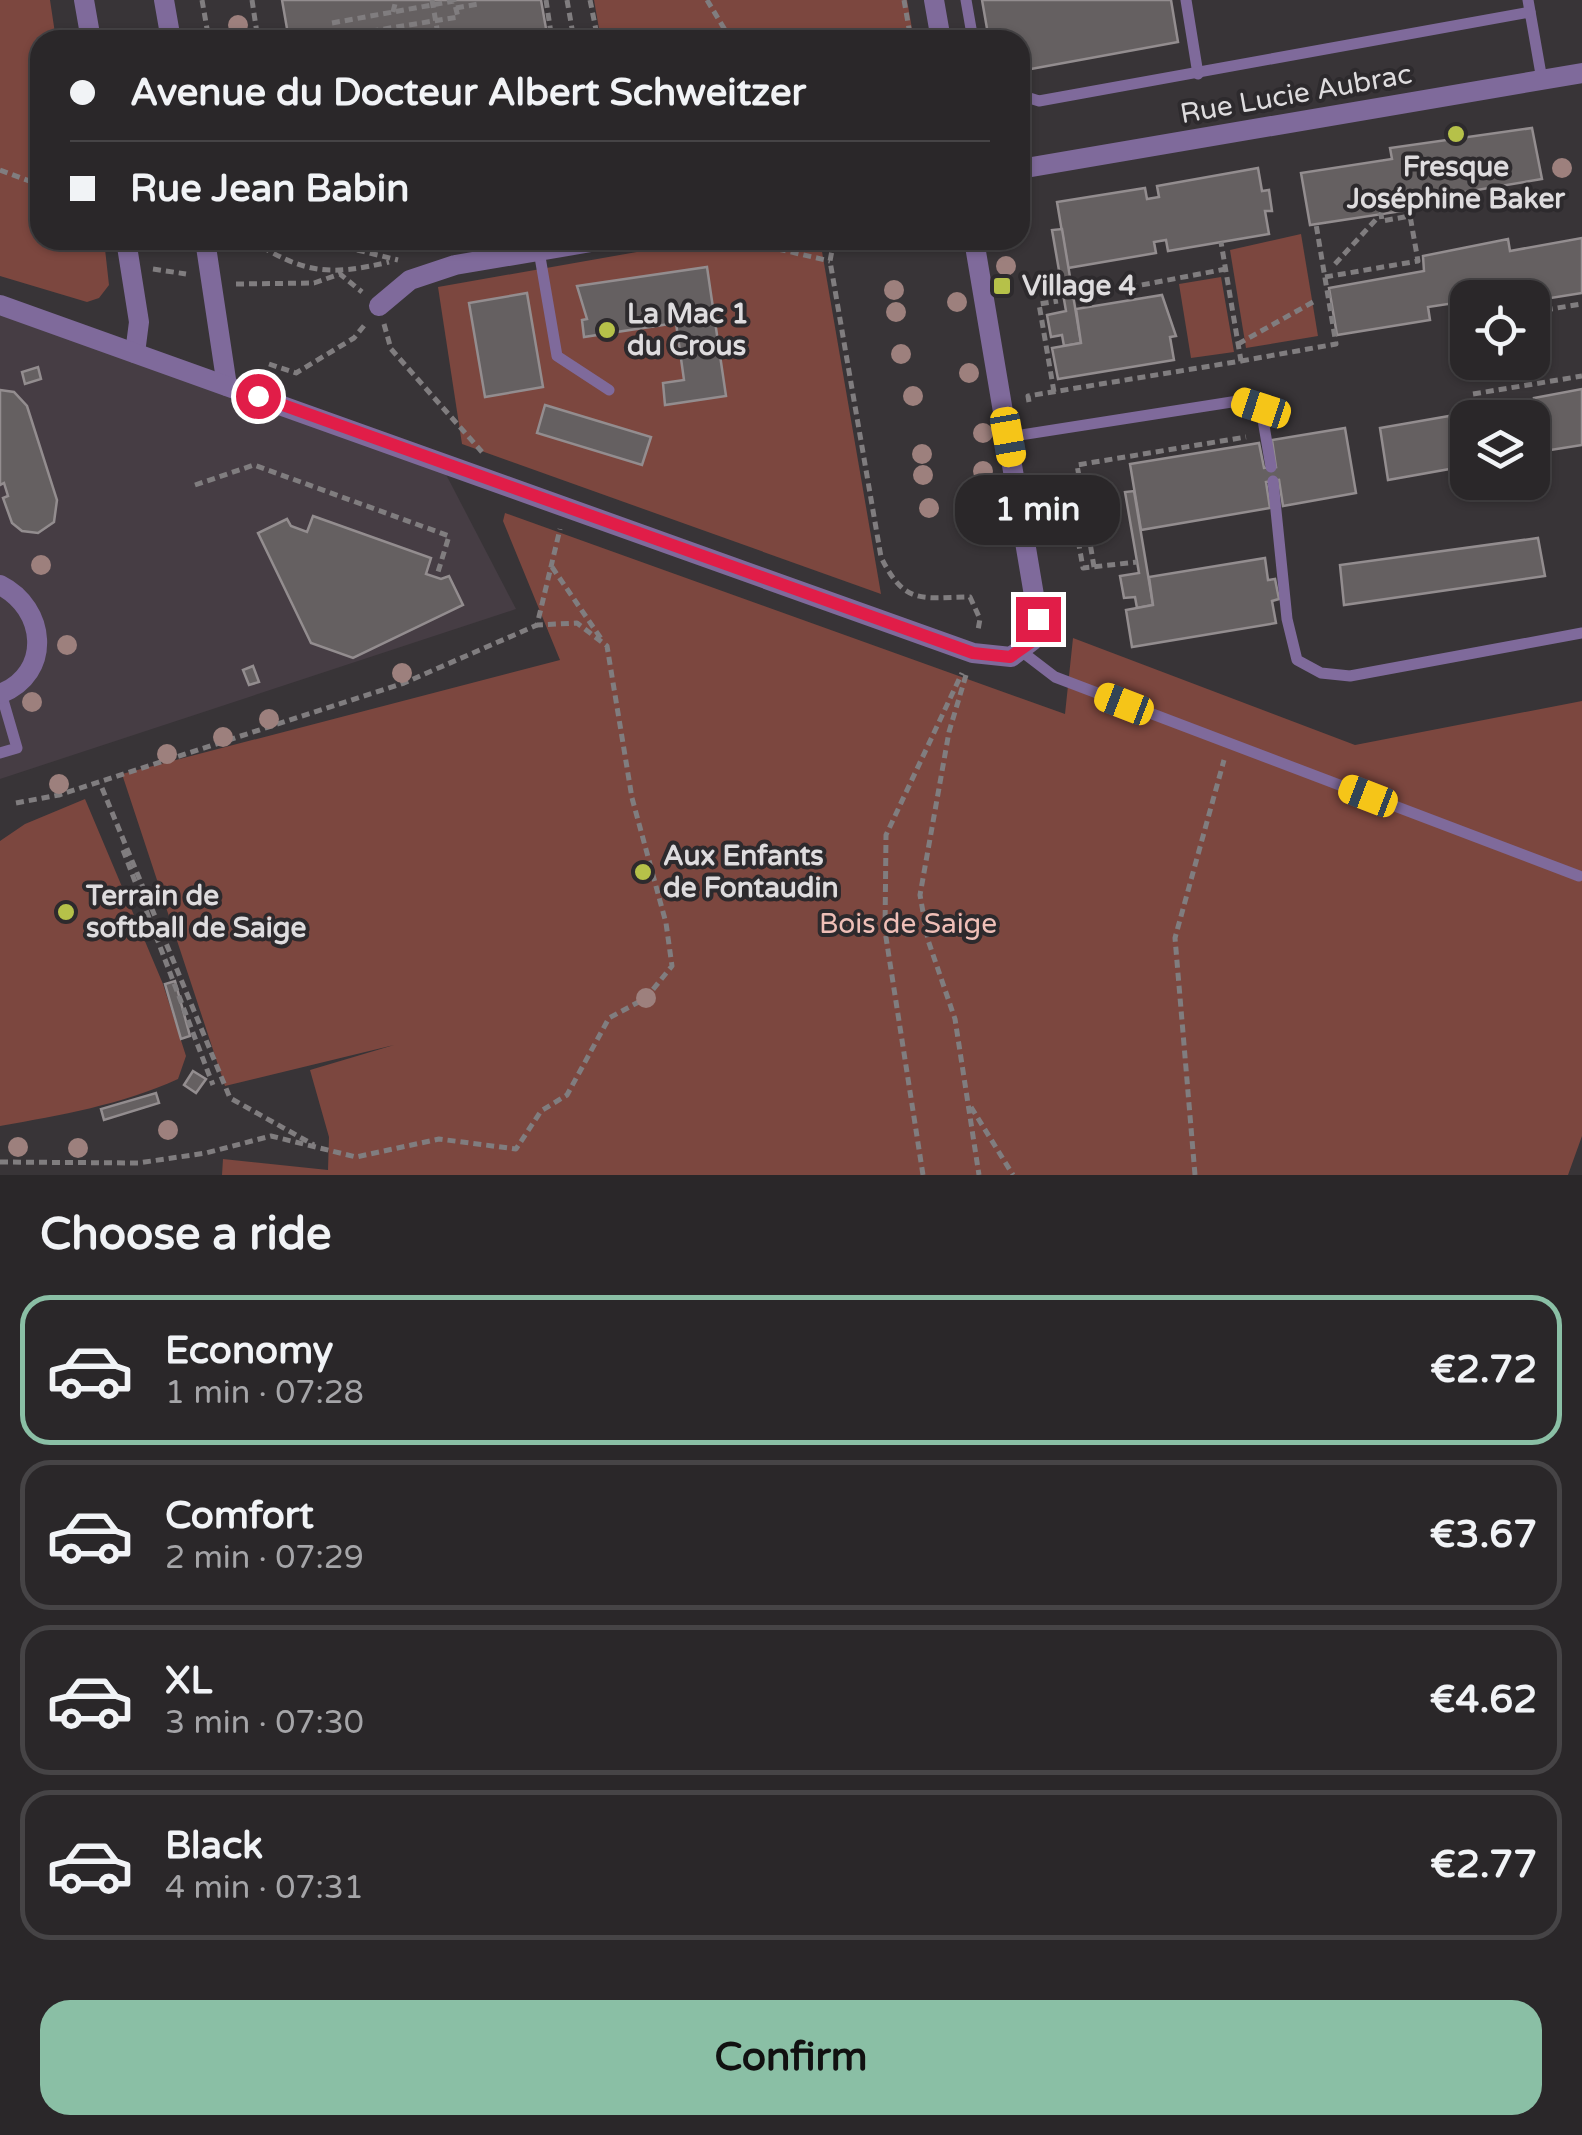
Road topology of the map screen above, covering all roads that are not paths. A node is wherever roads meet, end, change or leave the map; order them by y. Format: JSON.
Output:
{"nodes":[{"id":1,"x":84,"y":0,"type":"edge"},
{"id":2,"x":164,"y":0,"type":"edge"},
{"id":3,"x":934,"y":0,"type":"edge"},
{"id":4,"x":966,"y":0,"type":"edge"},
{"id":5,"x":1186,"y":0,"type":"edge"},
{"id":6,"x":1529,"y":6,"type":"edge"},
{"id":7,"x":89,"y":30,"type":"edge"},
{"id":8,"x":168,"y":30,"type":"edge"},
{"id":9,"x":938,"y":30,"type":"edge"},
{"id":10,"x":971,"y":30,"type":"edge"},
{"id":11,"x":1582,"y":73,"type":"edge"},
{"id":12,"x":1198,"y":74,"type":"junction"},
{"id":13,"x":1542,"y":80,"type":"junction"},
{"id":14,"x":1030,"y":98,"type":"edge"},
{"id":15,"x":1030,"y":167,"type":"edge"},
{"id":16,"x":128,"y":250,"type":"edge"},
{"id":17,"x":206,"y":250,"type":"edge"},
{"id":18,"x":539,"y":250,"type":"joint"},
{"id":19,"x":976,"y":250,"type":"edge"},
{"id":20,"x":0,"y":305,"type":"edge"},
{"id":21,"x":379,"y":306,"type":"road end"},
{"id":22,"x":135,"y":353,"type":"junction"},
{"id":23,"x":227,"y":386,"type":"junction"},
{"id":24,"x":609,"y":390,"type":"dead end"},
{"id":25,"x":1008,"y":437,"type":"junction"},
{"id":26,"x":0,"y":585,"type":"edge"},
{"id":27,"x":1582,"y":633,"type":"edge"},
{"id":28,"x":1021,"y":651,"type":"junction"},
{"id":29,"x":1,"y":694,"type":"edge"},
{"id":30,"x":0,"y":753,"type":"edge"},
{"id":31,"x":1580,"y":876,"type":"dead end"}],
"edges":[{"from":1,"to":7,"type":"street"},
{"from":2,"to":8,"type":"street"},
{"from":3,"to":9,"type":"street"},
{"from":4,"to":10,"type":"lane"},
{"from":5,"to":12,"type":"lane"},
{"from":6,"to":12,"type":"lane"},
{"from":6,"to":13,"type":"lane"},
{"from":11,"to":13,"type":"street","name":"Rue Lucie Aubrac"},
{"from":12,"to":14,"type":"lane"},
{"from":13,"to":15,"type":"street","name":"Rue Lucie Aubrac"},
{"from":16,"to":22,"type":"street"},
{"from":17,"to":23,"type":"street"},
{"from":18,"to":21,"type":"street"},
{"from":18,"to":24,"type":"lane"},
{"from":19,"to":25,"type":"street"},
{"from":20,"to":22,"type":"street"},
{"from":22,"to":23,"type":"street"},
{"from":23,"to":28,"type":"street"},
{"from":25,"to":27,"type":"lane"},
{"from":25,"to":28,"type":"street"},
{"from":26,"to":29,"type":"street"},
{"from":28,"to":31,"type":"lane"},
{"from":29,"to":30,"type":"lane"}]}
